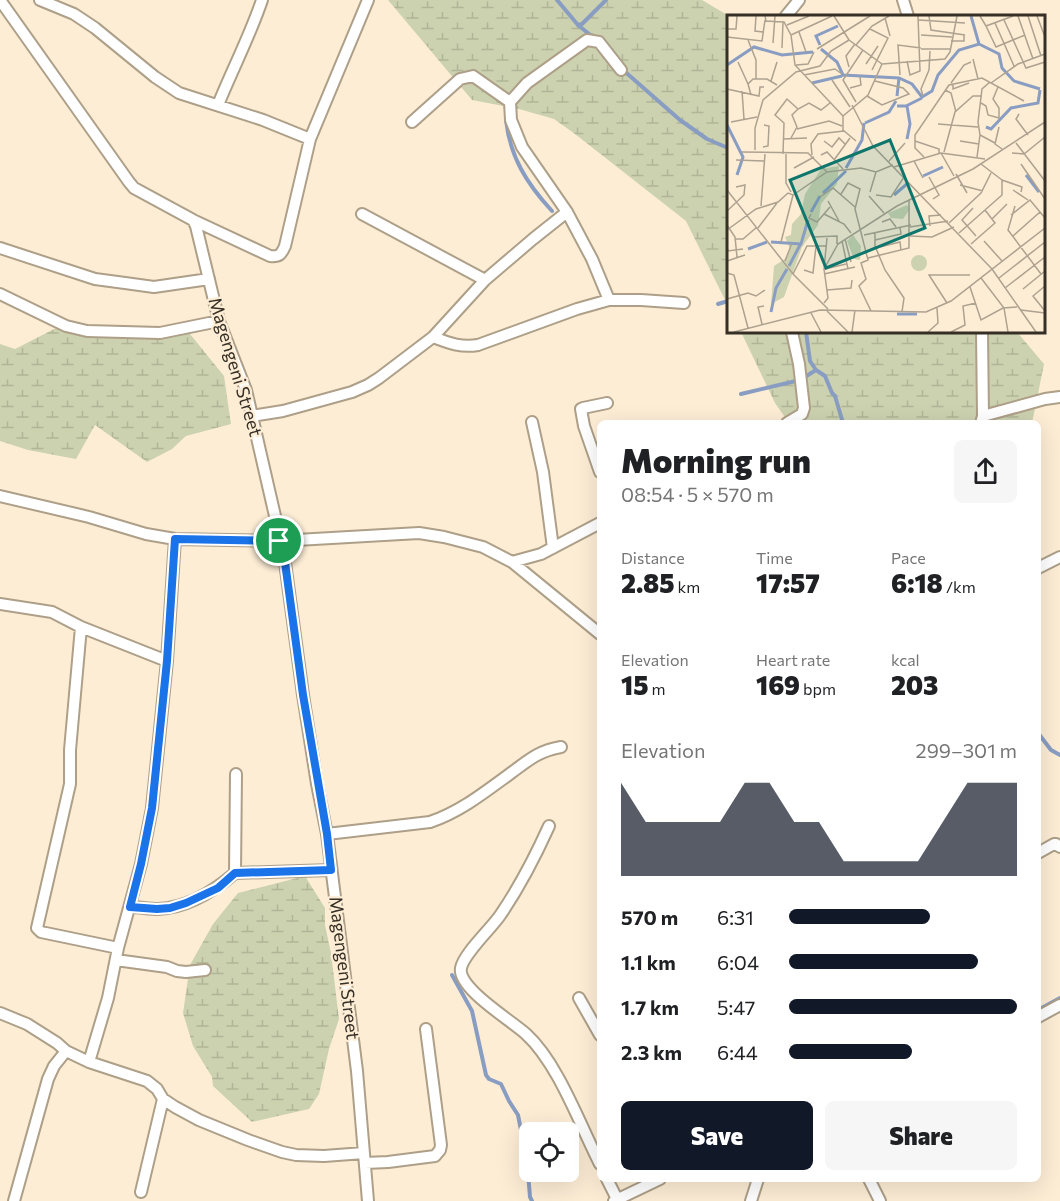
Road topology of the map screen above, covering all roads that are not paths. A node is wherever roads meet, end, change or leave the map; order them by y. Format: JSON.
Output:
{"nodes":[{"id":1,"x":0,"y":0,"type":"edge"},
{"id":2,"x":40,"y":0,"type":"edge"},
{"id":3,"x":262,"y":0,"type":"edge"},
{"id":4,"x":368,"y":0,"type":"edge"},
{"id":5,"x":799,"y":0,"type":"edge"},
{"id":6,"x":903,"y":0,"type":"edge"},
{"id":7,"x":787,"y":15,"type":"edge"},
{"id":8,"x":908,"y":15,"type":"edge"},
{"id":9,"x":621,"y":70,"type":"dead end"},
{"id":10,"x":510,"y":102,"type":"junction"},
{"id":11,"x":218,"y":105,"type":"junction"},
{"id":12,"x":412,"y":122,"type":"dead end"},
{"id":13,"x":310,"y":139,"type":"junction"},
{"id":14,"x":567,"y":212,"type":"junction"},
{"id":15,"x":362,"y":214,"type":"dead end"},
{"id":16,"x":193,"y":220,"type":"junction"},
{"id":17,"x":0,"y":248,"type":"edge"},
{"id":18,"x":209,"y":279,"type":"junction"},
{"id":19,"x":485,"y":280,"type":"junction"},
{"id":20,"x":0,"y":294,"type":"edge"},
{"id":21,"x":609,"y":300,"type":"junction"},
{"id":22,"x":684,"y":303,"type":"dead end"},
{"id":23,"x":219,"y":321,"type":"junction"},
{"id":24,"x":792,"y":333,"type":"edge"},
{"id":25,"x":982,"y":333,"type":"edge"},
{"id":26,"x":433,"y":337,"type":"junction"},
{"id":27,"x":1060,"y":397,"type":"edge"},
{"id":28,"x":607,"y":403,"type":"dead end"},
{"id":29,"x":252,"y":416,"type":"junction"},
{"id":30,"x":792,"y":420,"type":"edge"},
{"id":31,"x":982,"y":420,"type":"edge"},
{"id":32,"x":532,"y":422,"type":"dead end"},
{"id":33,"x":597,"y":463,"type":"edge"},
{"id":34,"x":0,"y":496,"type":"edge"},
{"id":35,"x":597,"y":524,"type":"edge"},
{"id":36,"x":175,"y":539,"type":"junction"},
{"id":37,"x":279,"y":541,"type":"junction"},
{"id":38,"x":553,"y":548,"type":"junction"},
{"id":39,"x":1060,"y":557,"type":"edge"},
{"id":40,"x":512,"y":562,"type":"junction"},
{"id":41,"x":1041,"y":566,"type":"edge"},
{"id":42,"x":0,"y":604,"type":"edge"},
{"id":43,"x":81,"y":627,"type":"junction"},
{"id":44,"x":597,"y":632,"type":"edge"},
{"id":45,"x":167,"y":661,"type":"junction"},
{"id":46,"x":561,"y":747,"type":"dead end"},
{"id":47,"x":236,"y":774,"type":"dead end"},
{"id":48,"x":549,"y":826,"type":"dead end"},
{"id":49,"x":327,"y":834,"type":"junction"},
{"id":50,"x":1060,"y":847,"type":"edge"},
{"id":51,"x":1041,"y":851,"type":"edge"},
{"id":52,"x":331,"y":870,"type":"junction"},
{"id":53,"x":235,"y":873,"type":"junction"},
{"id":54,"x":130,"y":907,"type":"junction"},
{"id":55,"x":118,"y":948,"type":"junction"},
{"id":56,"x":116,"y":960,"type":"junction"},
{"id":57,"x":205,"y":970,"type":"dead end"},
{"id":58,"x":579,"y":998,"type":"dead end"},
{"id":59,"x":1060,"y":1005,"type":"edge"},
{"id":60,"x":0,"y":1013,"type":"edge"},
{"id":61,"x":1041,"y":1015,"type":"edge"},
{"id":62,"x":426,"y":1029,"type":"dead end"},
{"id":63,"x":597,"y":1030,"type":"edge"},
{"id":64,"x":66,"y":1051,"type":"junction"},
{"id":65,"x":89,"y":1062,"type":"junction"},
{"id":66,"x":163,"y":1099,"type":"junction"},
{"id":67,"x":364,"y":1158,"type":"junction"},
{"id":68,"x":597,"y":1158,"type":"edge"},
{"id":69,"x":608,"y":1182,"type":"edge"},
{"id":70,"x":654,"y":1182,"type":"edge"},
{"id":71,"x":758,"y":1182,"type":"edge"},
{"id":72,"x":870,"y":1182,"type":"edge"},
{"id":73,"x":141,"y":1192,"type":"dead end"},
{"id":74,"x":615,"y":1200,"type":"edge"},
{"id":75,"x":14,"y":1201,"type":"edge"},
{"id":76,"x":368,"y":1201,"type":"edge"},
{"id":77,"x":752,"y":1201,"type":"edge"},
{"id":78,"x":880,"y":1201,"type":"edge"}],
"edges":[{"from":1,"to":16,"type":"street"},
{"from":2,"to":11,"type":"street"},
{"from":3,"to":11,"type":"street"},
{"from":4,"to":13,"type":"street"},
{"from":5,"to":7,"type":"street"},
{"from":6,"to":8,"type":"street"},
{"from":9,"to":10,"type":"street"},
{"from":10,"to":12,"type":"street"},
{"from":10,"to":14,"type":"street"},
{"from":11,"to":13,"type":"street"},
{"from":13,"to":16,"type":"street"},
{"from":14,"to":19,"type":"street"},
{"from":14,"to":21,"type":"street"},
{"from":15,"to":19,"type":"street"},
{"from":16,"to":18,"type":"street","name":"Magengeni Street"},
{"from":17,"to":18,"type":"street"},
{"from":18,"to":23,"type":"street","name":"Magengeni Street"},
{"from":19,"to":26,"type":"street"},
{"from":20,"to":23,"type":"street"},
{"from":21,"to":22,"type":"street"},
{"from":21,"to":26,"type":"street"},
{"from":23,"to":29,"type":"street","name":"Magengeni Street"},
{"from":24,"to":30,"type":"street"},
{"from":25,"to":31,"type":"street"},
{"from":26,"to":29,"type":"street"},
{"from":27,"to":31,"type":"street"},
{"from":28,"to":33,"type":"street"},
{"from":29,"to":37,"type":"street","name":"Magengeni Street"},
{"from":32,"to":38,"type":"street"},
{"from":34,"to":36,"type":"street"},
{"from":35,"to":38,"type":"street"},
{"from":36,"to":37,"type":"street"},
{"from":36,"to":45,"type":"street"},
{"from":37,"to":40,"type":"street"},
{"from":37,"to":49,"type":"street","name":"Magengeni Street"},
{"from":38,"to":40,"type":"street"},
{"from":39,"to":41,"type":"street"},
{"from":40,"to":44,"type":"street"},
{"from":42,"to":43,"type":"street"},
{"from":43,"to":45,"type":"street"},
{"from":43,"to":55,"type":"street"},
{"from":45,"to":54,"type":"street"},
{"from":46,"to":49,"type":"street"},
{"from":47,"to":53,"type":"street"},
{"from":48,"to":68,"type":"street"},
{"from":49,"to":52,"type":"street","name":"Magengeni Street"},
{"from":50,"to":51,"type":"street"},
{"from":52,"to":53,"type":"street"},
{"from":52,"to":67,"type":"street","name":"Magengeni Street"},
{"from":53,"to":54,"type":"street"},
{"from":54,"to":55,"type":"street"},
{"from":55,"to":56,"type":"street"},
{"from":56,"to":57,"type":"street"},
{"from":56,"to":65,"type":"street"},
{"from":58,"to":63,"type":"street"},
{"from":59,"to":61,"type":"street"},
{"from":60,"to":64,"type":"street"},
{"from":62,"to":67,"type":"street"},
{"from":64,"to":65,"type":"street"},
{"from":64,"to":75,"type":"street"},
{"from":65,"to":66,"type":"street"},
{"from":66,"to":67,"type":"street"},
{"from":66,"to":73,"type":"street"},
{"from":67,"to":76,"type":"street","name":"Magengeni Street"},
{"from":69,"to":74,"type":"street"},
{"from":70,"to":74,"type":"street"},
{"from":71,"to":77,"type":"street"},
{"from":72,"to":78,"type":"street"}]}
